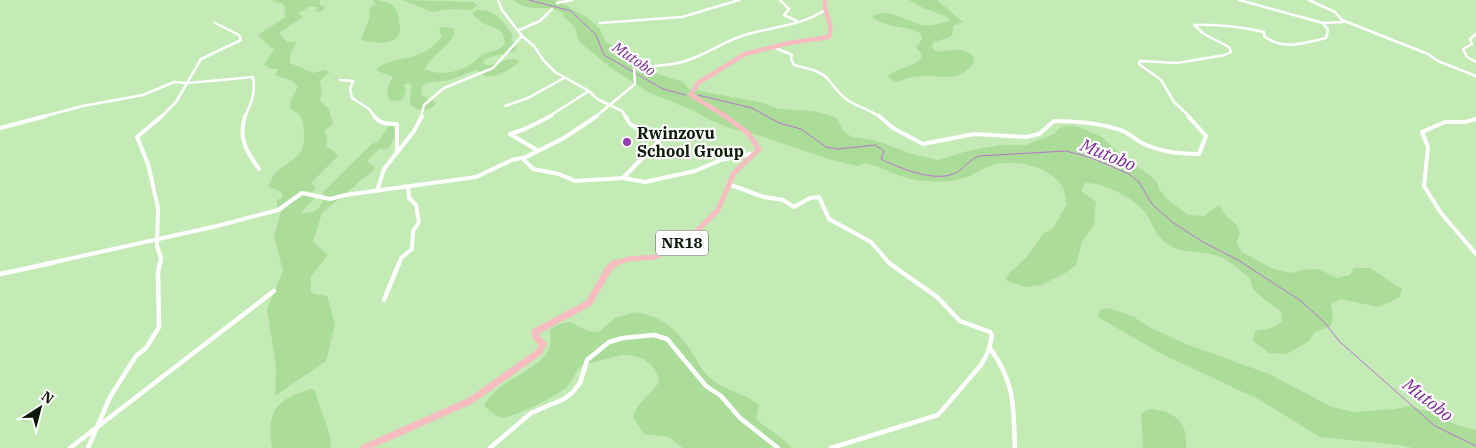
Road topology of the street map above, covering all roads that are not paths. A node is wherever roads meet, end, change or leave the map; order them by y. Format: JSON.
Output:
{"nodes":[{"id":1,"x":498,"y":0,"type":"edge"},
{"id":2,"x":572,"y":0,"type":"edge"},
{"id":3,"x":740,"y":0,"type":"edge"},
{"id":4,"x":780,"y":0,"type":"edge"},
{"id":5,"x":1239,"y":0,"type":"edge"},
{"id":6,"x":1309,"y":0,"type":"edge"},
{"id":7,"x":824,"y":1,"type":"edge"},
{"id":8,"x":557,"y":3,"type":"dead end"},
{"id":9,"x":552,"y":9,"type":"dead end"},
{"id":10,"x":825,"y":10,"type":"junction"},
{"id":11,"x":797,"y":21,"type":"junction"},
{"id":12,"x":1345,"y":22,"type":"junction"},
{"id":13,"x":600,"y":23,"type":"dead end"},
{"id":14,"x":1323,"y":23,"type":"junction"},
{"id":15,"x":215,"y":24,"type":"dead end"},
{"id":16,"x":518,"y":30,"type":"junction"},
{"id":17,"x":1476,"y":34,"type":"edge"},
{"id":18,"x":522,"y":36,"type":"junction"},
{"id":19,"x":773,"y":47,"type":"junction"},
{"id":20,"x":1476,"y":62,"type":"edge"},
{"id":21,"x":1476,"y":76,"type":"edge"},
{"id":22,"x":564,"y":78,"type":"junction"},
{"id":23,"x":340,"y":80,"type":"dead end"},
{"id":24,"x":188,"y":83,"type":"junction"},
{"id":25,"x":589,"y":91,"type":"junction"},
{"id":26,"x":610,"y":104,"type":"junction"},
{"id":27,"x":505,"y":106,"type":"dead end"},
{"id":28,"x":1476,"y":119,"type":"edge"},
{"id":29,"x":0,"y":128,"type":"edge"},
{"id":30,"x":537,"y":150,"type":"junction"},
{"id":31,"x":397,"y":152,"type":"junction"},
{"id":32,"x":757,"y":153,"type":"junction"},
{"id":33,"x":522,"y":158,"type":"junction"},
{"id":34,"x":259,"y":169,"type":"dead end"},
{"id":35,"x":623,"y":178,"type":"junction"},
{"id":36,"x":728,"y":184,"type":"junction"},
{"id":37,"x":408,"y":186,"type":"junction"},
{"id":38,"x":377,"y":192,"type":"junction"},
{"id":39,"x":157,"y":238,"type":"junction"},
{"id":40,"x":1476,"y":254,"type":"edge"},
{"id":41,"x":0,"y":274,"type":"edge"},
{"id":42,"x":274,"y":290,"type":"dead end"},
{"id":43,"x":384,"y":300,"type":"dead end"},
{"id":44,"x":990,"y":348,"type":"junction"},
{"id":45,"x":97,"y":428,"type":"junction"},
{"id":46,"x":70,"y":448,"type":"edge"},
{"id":47,"x":88,"y":448,"type":"edge"},
{"id":48,"x":364,"y":448,"type":"edge"},
{"id":49,"x":490,"y":448,"type":"edge"},
{"id":50,"x":778,"y":448,"type":"edge"},
{"id":51,"x":831,"y":448,"type":"edge"},
{"id":52,"x":1015,"y":448,"type":"edge"}],
"edges":[{"from":1,"to":16,"type":"street"},
{"from":2,"to":8,"type":"street"},
{"from":3,"to":13,"type":"street"},
{"from":4,"to":11,"type":"street"},
{"from":5,"to":14,"type":"street"},
{"from":6,"to":12,"type":"street"},
{"from":7,"to":10,"type":"main road"},
{"from":9,"to":16,"type":"street"},
{"from":10,"to":11,"type":"street"},
{"from":10,"to":19,"type":"main road"},
{"from":11,"to":26,"type":"street"},
{"from":12,"to":14,"type":"street"},
{"from":12,"to":21,"type":"street"},
{"from":14,"to":19,"type":"street"},
{"from":15,"to":24,"type":"street"},
{"from":16,"to":18,"type":"street"},
{"from":17,"to":20,"type":"street"},
{"from":18,"to":22,"type":"street"},
{"from":18,"to":31,"type":"street"},
{"from":19,"to":32,"type":"main road"},
{"from":22,"to":25,"type":"street"},
{"from":22,"to":27,"type":"street"},
{"from":23,"to":31,"type":"street"},
{"from":24,"to":29,"type":"street"},
{"from":24,"to":34,"type":"street"},
{"from":24,"to":39,"type":"street"},
{"from":25,"to":26,"type":"street"},
{"from":25,"to":30,"type":"street"},
{"from":26,"to":30,"type":"street"},
{"from":26,"to":35,"type":"street"},
{"from":28,"to":40,"type":"street"},
{"from":30,"to":33,"type":"street"},
{"from":31,"to":38,"type":"street"},
{"from":32,"to":35,"type":"street"},
{"from":32,"to":36,"type":"main road","number":"NR18"},
{"from":33,"to":35,"type":"street"},
{"from":33,"to":37,"type":"street"},
{"from":36,"to":44,"type":"street"},
{"from":36,"to":48,"type":"main road","number":"NR18"},
{"from":37,"to":38,"type":"street"},
{"from":37,"to":43,"type":"street"},
{"from":38,"to":39,"type":"street"},
{"from":39,"to":41,"type":"street"},
{"from":39,"to":45,"type":"street"},
{"from":42,"to":45,"type":"street"},
{"from":44,"to":51,"type":"street"},
{"from":44,"to":52,"type":"street"},
{"from":45,"to":46,"type":"street"},
{"from":45,"to":47,"type":"street"},
{"from":49,"to":50,"type":"street"}]}
